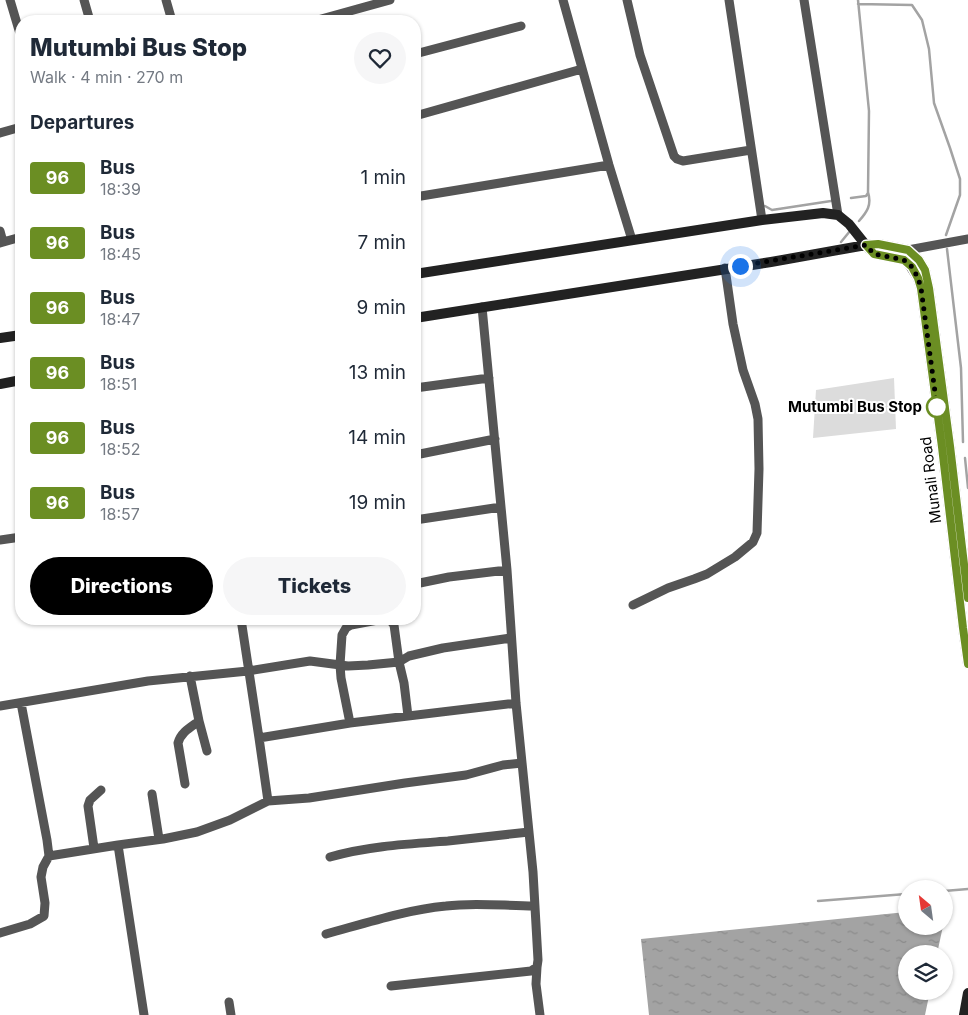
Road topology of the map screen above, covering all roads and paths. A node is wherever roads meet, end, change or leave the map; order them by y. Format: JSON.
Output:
{"nodes":[{"id":1,"x":10,"y":0,"type":"edge"},
{"id":2,"x":84,"y":0,"type":"edge"},
{"id":3,"x":166,"y":0,"type":"edge"},
{"id":4,"x":390,"y":0,"type":"edge"},
{"id":5,"x":563,"y":0,"type":"edge"},
{"id":6,"x":627,"y":0,"type":"edge"},
{"id":7,"x":729,"y":0,"type":"edge"},
{"id":8,"x":804,"y":0,"type":"edge"},
{"id":9,"x":88,"y":15,"type":"edge"},
{"id":10,"x":170,"y":15,"type":"edge"},
{"id":11,"x":336,"y":15,"type":"edge"},
{"id":12,"x":15,"y":17,"type":"edge"},
{"id":13,"x":521,"y":26,"type":"dead end"},
{"id":14,"x":421,"y":52,"type":"edge"},
{"id":15,"x":582,"y":69,"type":"junction"},
{"id":16,"x":421,"y":114,"type":"edge"},
{"id":17,"x":15,"y":129,"type":"edge"},
{"id":18,"x":0,"y":133,"type":"edge"},
{"id":19,"x":752,"y":150,"type":"junction"},
{"id":20,"x":609,"y":165,"type":"junction"},
{"id":21,"x":421,"y":195,"type":"edge"},
{"id":22,"x":838,"y":215,"type":"junction"},
{"id":23,"x":762,"y":220,"type":"junction"},
{"id":24,"x":0,"y":231,"type":"edge"},
{"id":25,"x":15,"y":238,"type":"edge"},
{"id":26,"x":968,"y":239,"type":"edge"},
{"id":27,"x":632,"y":240,"type":"junction"},
{"id":28,"x":1,"y":242,"type":"edge"},
{"id":29,"x":866,"y":245,"type":"junction"},
{"id":30,"x":908,"y":250,"type":"junction"},
{"id":31,"x":725,"y":268,"type":"junction"},
{"id":32,"x":421,"y":273,"type":"edge"},
{"id":33,"x":482,"y":307,"type":"junction"},
{"id":34,"x":421,"y":317,"type":"edge"},
{"id":35,"x":15,"y":336,"type":"edge"},
{"id":36,"x":0,"y":338,"type":"edge"},
{"id":37,"x":489,"y":378,"type":"junction"},
{"id":38,"x":15,"y":381,"type":"edge"},
{"id":39,"x":0,"y":384,"type":"edge"},
{"id":40,"x":421,"y":387,"type":"edge"},
{"id":41,"x":494,"y":439,"type":"junction"},
{"id":42,"x":421,"y":454,"type":"edge"},
{"id":43,"x":501,"y":507,"type":"junction"},
{"id":44,"x":421,"y":519,"type":"edge"},
{"id":45,"x":15,"y":538,"type":"edge"},
{"id":46,"x":0,"y":540,"type":"edge"},
{"id":47,"x":507,"y":570,"type":"junction"},
{"id":48,"x":421,"y":583,"type":"edge"},
{"id":49,"x":968,"y":598,"type":"edge"},
{"id":50,"x":633,"y":605,"type":"dead end"},
{"id":51,"x":242,"y":625,"type":"edge"},
{"id":52,"x":351,"y":625,"type":"edge"},
{"id":53,"x":394,"y":625,"type":"edge"},
{"id":54,"x":965,"y":628,"type":"edge"},
{"id":55,"x":511,"y":638,"type":"junction"},
{"id":56,"x":399,"y":662,"type":"junction"},
{"id":57,"x":968,"y":664,"type":"edge"},
{"id":58,"x":340,"y":665,"type":"junction"},
{"id":59,"x":248,"y":670,"type":"junction"},
{"id":60,"x":190,"y":676,"type":"junction"},
{"id":61,"x":21,"y":703,"type":"junction"},
{"id":62,"x":516,"y":703,"type":"junction"},
{"id":63,"x":0,"y":706,"type":"edge"},
{"id":64,"x":408,"y":716,"type":"junction"},
{"id":65,"x":199,"y":721,"type":"junction"},
{"id":66,"x":350,"y":724,"type":"junction"},
{"id":67,"x":259,"y":738,"type":"junction"},
{"id":68,"x":207,"y":752,"type":"dead end"},
{"id":69,"x":522,"y":763,"type":"junction"},
{"id":70,"x":185,"y":784,"type":"dead end"},
{"id":71,"x":101,"y":790,"type":"dead end"},
{"id":72,"x":152,"y":794,"type":"dead end"},
{"id":73,"x":268,"y":802,"type":"junction"},
{"id":74,"x":529,"y":832,"type":"junction"},
{"id":75,"x":159,"y":839,"type":"junction"},
{"id":76,"x":118,"y":844,"type":"junction"},
{"id":77,"x":94,"y":848,"type":"junction"},
{"id":78,"x":49,"y":856,"type":"junction"},
{"id":79,"x":330,"y":857,"type":"dead end"},
{"id":80,"x":534,"y":906,"type":"junction"},
{"id":81,"x":0,"y":933,"type":"edge"},
{"id":82,"x":326,"y":934,"type":"dead end"},
{"id":83,"x":537,"y":967,"type":"junction"},
{"id":84,"x":391,"y":986,"type":"dead end"},
{"id":85,"x":968,"y":992,"type":"edge"},
{"id":86,"x":229,"y":1002,"type":"dead end"},
{"id":87,"x":144,"y":1015,"type":"edge"},
{"id":88,"x":231,"y":1015,"type":"edge"},
{"id":89,"x":540,"y":1015,"type":"edge"},
{"id":90,"x":964,"y":1015,"type":"edge"}],
"edges":[{"from":1,"to":12,"type":"street"},
{"from":2,"to":9,"type":"street"},
{"from":3,"to":10,"type":"street"},
{"from":4,"to":11,"type":"street"},
{"from":5,"to":15,"type":"street"},
{"from":6,"to":19,"type":"street"},
{"from":7,"to":19,"type":"street"},
{"from":8,"to":22,"type":"street"},
{"from":13,"to":14,"type":"street"},
{"from":15,"to":16,"type":"street"},
{"from":15,"to":20,"type":"street"},
{"from":17,"to":18,"type":"street"},
{"from":19,"to":23,"type":"street"},
{"from":20,"to":21,"type":"street"},
{"from":20,"to":27,"type":"street"},
{"from":22,"to":23,"type":"main road"},
{"from":22,"to":29,"type":"main road"},
{"from":23,"to":27,"type":"main road"},
{"from":24,"to":28,"type":"street"},
{"from":25,"to":28,"type":"street"},
{"from":26,"to":30,"type":"street"},
{"from":27,"to":32,"type":"main road"},
{"from":29,"to":30,"type":"main road"},
{"from":29,"to":31,"type":"main road"},
{"from":29,"to":54,"type":"main road","name":"Munali Road"},
{"from":30,"to":49,"type":"main road","name":"Munali Road"},
{"from":31,"to":33,"type":"main road"},
{"from":31,"to":50,"type":"street"},
{"from":33,"to":34,"type":"main road"},
{"from":33,"to":37,"type":"street"},
{"from":35,"to":36,"type":"main road"},
{"from":37,"to":40,"type":"street"},
{"from":37,"to":41,"type":"street"},
{"from":38,"to":39,"type":"main road"},
{"from":41,"to":42,"type":"street"},
{"from":41,"to":43,"type":"street"},
{"from":43,"to":44,"type":"street"},
{"from":43,"to":47,"type":"street"},
{"from":45,"to":46,"type":"street"},
{"from":47,"to":48,"type":"street"},
{"from":47,"to":55,"type":"street"},
{"from":51,"to":59,"type":"street"},
{"from":52,"to":58,"type":"street"},
{"from":53,"to":56,"type":"street"},
{"from":54,"to":57,"type":"main road","name":"Munali Road"},
{"from":55,"to":56,"type":"street"},
{"from":55,"to":62,"type":"street"},
{"from":56,"to":58,"type":"street"},
{"from":56,"to":64,"type":"street"},
{"from":58,"to":59,"type":"street"},
{"from":58,"to":66,"type":"street"},
{"from":59,"to":60,"type":"street"},
{"from":59,"to":67,"type":"street"},
{"from":60,"to":61,"type":"street"},
{"from":60,"to":65,"type":"street"},
{"from":61,"to":63,"type":"street"},
{"from":61,"to":78,"type":"street"},
{"from":62,"to":64,"type":"street"},
{"from":62,"to":69,"type":"street"},
{"from":64,"to":66,"type":"street"},
{"from":65,"to":68,"type":"street"},
{"from":65,"to":70,"type":"street"},
{"from":66,"to":67,"type":"street"},
{"from":67,"to":73,"type":"street"},
{"from":69,"to":73,"type":"street"},
{"from":69,"to":74,"type":"street"},
{"from":71,"to":77,"type":"street"},
{"from":72,"to":75,"type":"street"},
{"from":73,"to":75,"type":"street"},
{"from":74,"to":79,"type":"street"},
{"from":74,"to":80,"type":"street"},
{"from":75,"to":76,"type":"street"},
{"from":76,"to":77,"type":"street"},
{"from":76,"to":87,"type":"street"},
{"from":77,"to":78,"type":"street"},
{"from":78,"to":81,"type":"street"},
{"from":80,"to":82,"type":"street"},
{"from":80,"to":83,"type":"street"},
{"from":83,"to":84,"type":"street"},
{"from":83,"to":89,"type":"street"},
{"from":85,"to":90,"type":"main road"},
{"from":86,"to":88,"type":"street"}]}
